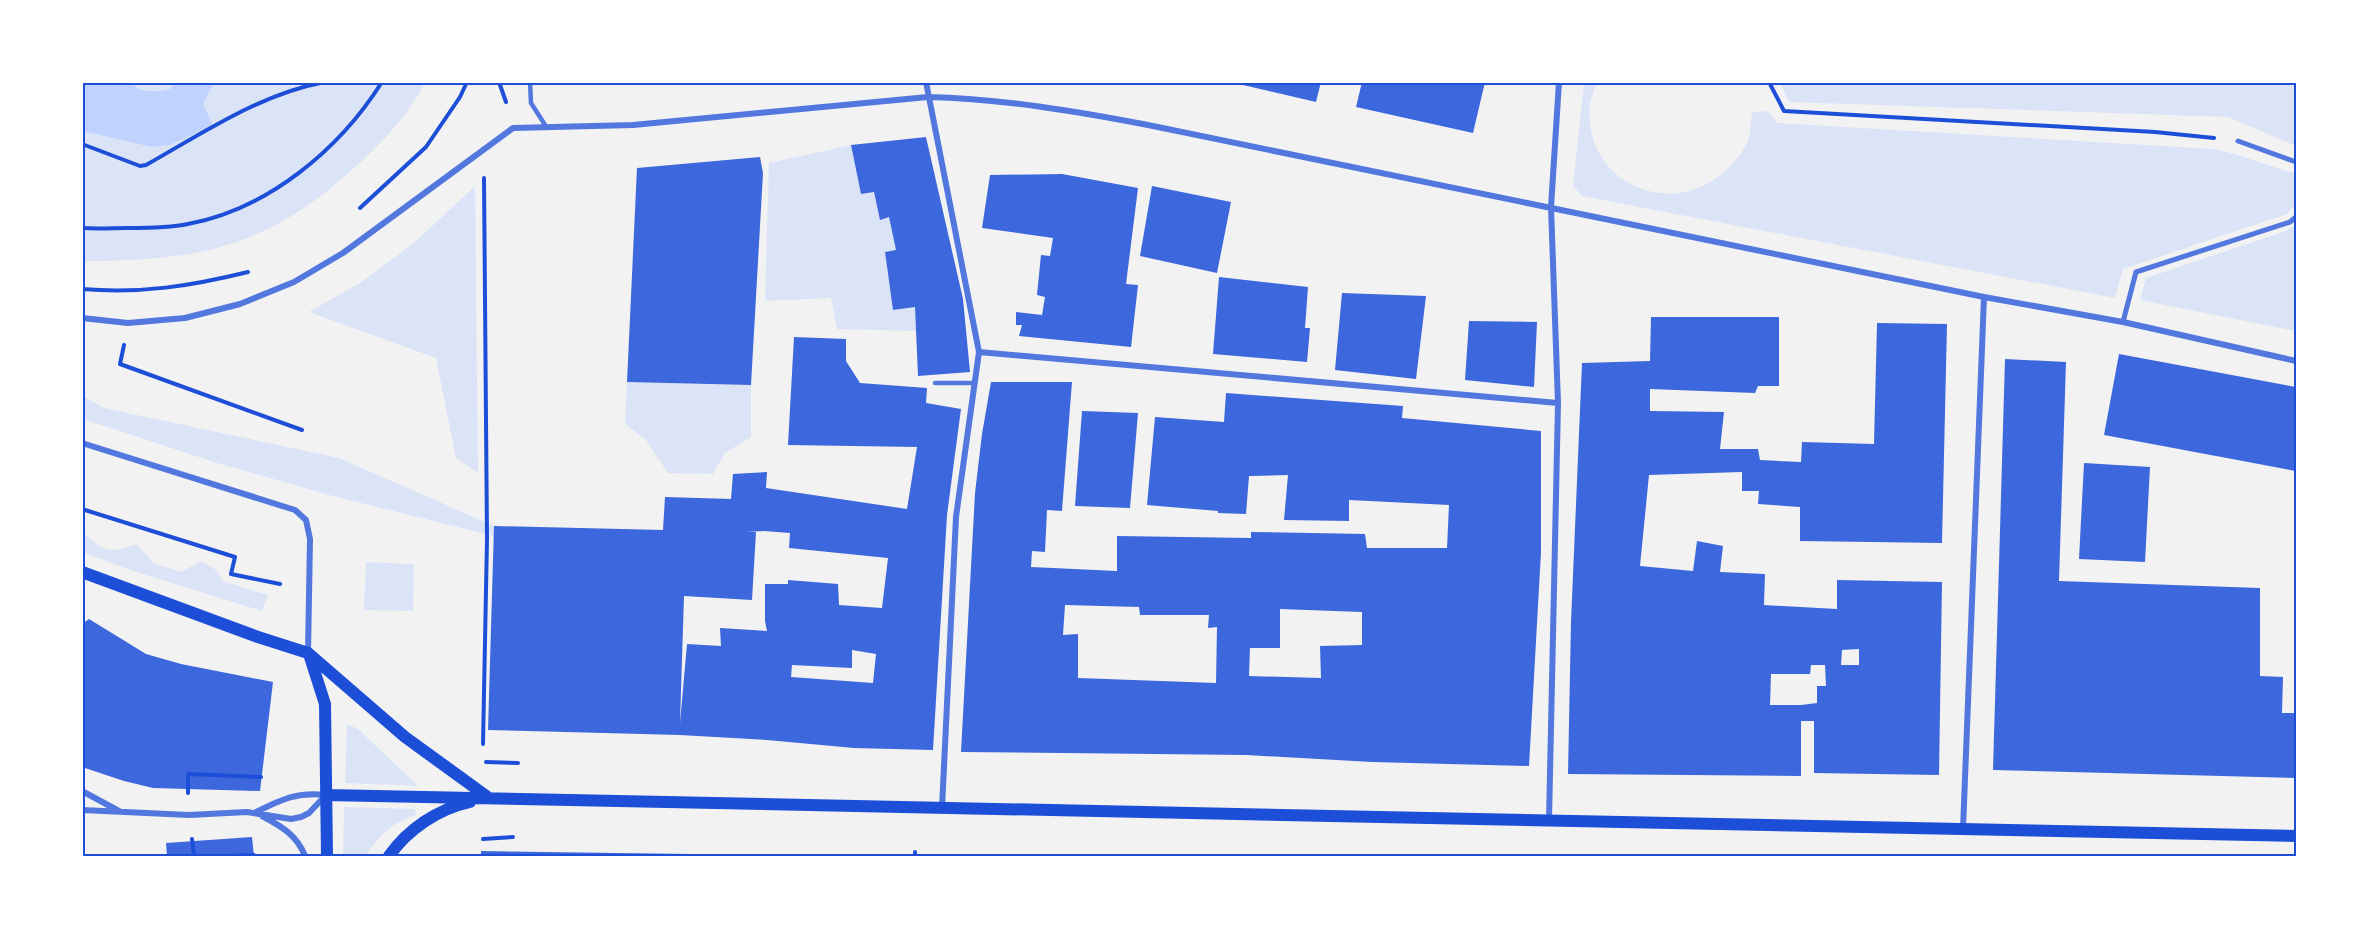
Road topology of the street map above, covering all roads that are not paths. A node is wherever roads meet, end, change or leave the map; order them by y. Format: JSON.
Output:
{"nodes":[{"id":1,"x":530,"y":82,"type":"edge"},
{"id":2,"x":926,"y":82,"type":"edge"},
{"id":3,"x":1558,"y":82,"type":"edge"},
{"id":4,"x":928,"y":97,"type":"junction"},
{"id":5,"x":547,"y":128,"type":"junction"},
{"id":6,"x":2238,"y":141,"type":"road end"},
{"id":7,"x":2296,"y":162,"type":"edge"},
{"id":8,"x":1551,"y":207,"type":"junction"},
{"id":9,"x":2296,"y":217,"type":"edge"},
{"id":10,"x":1984,"y":297,"type":"junction"},
{"id":11,"x":82,"y":318,"type":"edge"},
{"id":12,"x":2123,"y":322,"type":"junction"},
{"id":13,"x":979,"y":352,"type":"junction"},
{"id":14,"x":2296,"y":361,"type":"edge"},
{"id":15,"x":935,"y":382,"type":"dead end"},
{"id":16,"x":973,"y":383,"type":"junction"},
{"id":17,"x":1558,"y":403,"type":"junction"},
{"id":18,"x":82,"y":443,"type":"edge"},
{"id":19,"x":82,"y":573,"type":"edge"},
{"id":20,"x":308,"y":653,"type":"junction"},
{"id":21,"x":82,"y":791,"type":"edge"},
{"id":22,"x":326,"y":795,"type":"junction"},
{"id":23,"x":489,"y":798,"type":"junction"},
{"id":24,"x":942,"y":808,"type":"junction"},
{"id":25,"x":82,"y":810,"type":"edge"},
{"id":26,"x":122,"y":812,"type":"junction"},
{"id":27,"x":256,"y":812,"type":"junction"},
{"id":28,"x":1549,"y":820,"type":"junction"},
{"id":29,"x":1963,"y":829,"type":"junction"},
{"id":30,"x":2296,"y":836,"type":"edge"},
{"id":31,"x":305,"y":856,"type":"edge"},
{"id":32,"x":327,"y":856,"type":"edge"},
{"id":33,"x":389,"y":856,"type":"edge"}],
"edges":[{"from":1,"to":5,"type":"lane"},
{"from":2,"to":4,"type":"street"},
{"from":3,"to":8,"type":"street"},
{"from":4,"to":5,"type":"street"},
{"from":4,"to":8,"type":"street"},
{"from":4,"to":13,"type":"street"},
{"from":5,"to":11,"type":"street"},
{"from":6,"to":7,"type":"street"},
{"from":8,"to":10,"type":"street"},
{"from":8,"to":17,"type":"street"},
{"from":9,"to":12,"type":"street"},
{"from":10,"to":12,"type":"street"},
{"from":10,"to":29,"type":"street"},
{"from":12,"to":14,"type":"street"},
{"from":13,"to":16,"type":"street"},
{"from":13,"to":17,"type":"street"},
{"from":15,"to":16,"type":"lane"},
{"from":16,"to":24,"type":"street"},
{"from":17,"to":28,"type":"street"},
{"from":18,"to":20,"type":"street"},
{"from":19,"to":20,"type":"main road"},
{"from":20,"to":22,"type":"main road"},
{"from":20,"to":23,"type":"main road"},
{"from":21,"to":26,"type":"street"},
{"from":22,"to":23,"type":"main road"},
{"from":22,"to":27,"type":"street"},
{"from":22,"to":27,"type":"street"},
{"from":22,"to":32,"type":"main road"},
{"from":23,"to":24,"type":"main road"},
{"from":23,"to":33,"type":"main road"},
{"from":24,"to":28,"type":"main road"},
{"from":25,"to":26,"type":"street"},
{"from":26,"to":27,"type":"street"},
{"from":27,"to":31,"type":"street"},
{"from":28,"to":29,"type":"main road"},
{"from":29,"to":30,"type":"main road"}]}
